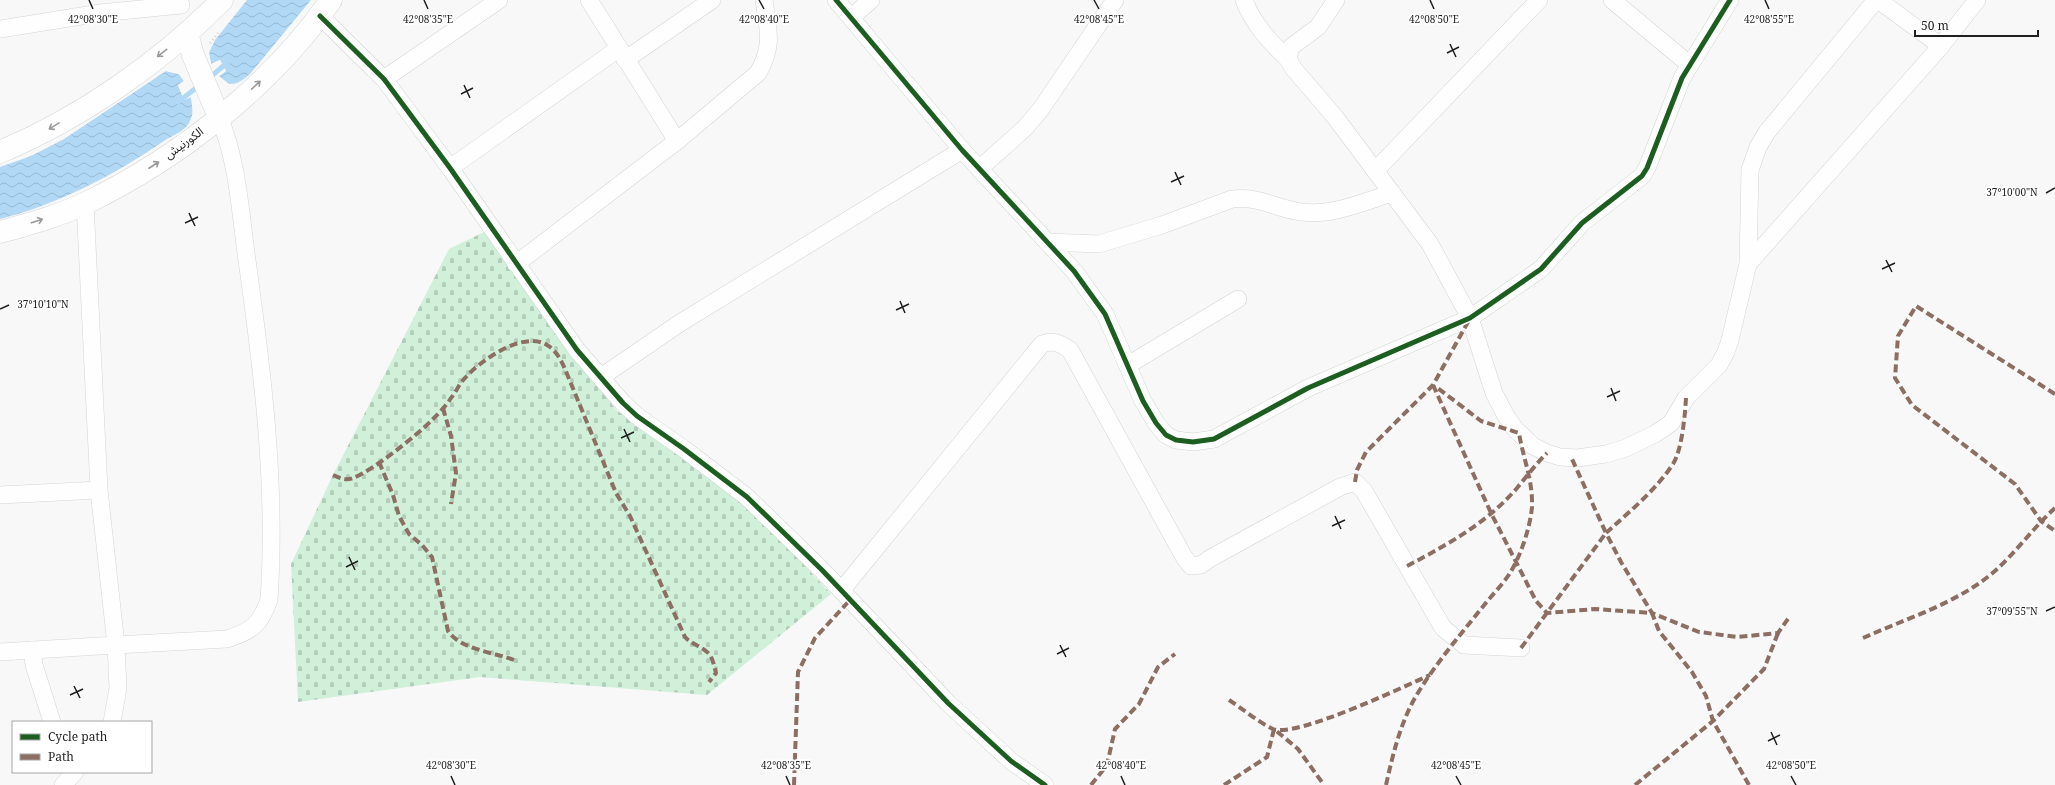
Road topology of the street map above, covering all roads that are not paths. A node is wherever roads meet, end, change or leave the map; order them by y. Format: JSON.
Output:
{"nodes":[{"id":1,"x":222,"y":0,"type":"edge"},
{"id":2,"x":499,"y":0,"type":"edge"},
{"id":3,"x":589,"y":0,"type":"edge"},
{"id":4,"x":712,"y":0,"type":"edge"},
{"id":5,"x":764,"y":0,"type":"edge"},
{"id":6,"x":836,"y":0,"type":"edge"},
{"id":7,"x":871,"y":0,"type":"edge"},
{"id":8,"x":1115,"y":0,"type":"edge"},
{"id":9,"x":1244,"y":0,"type":"edge"},
{"id":10,"x":1336,"y":0,"type":"edge"},
{"id":11,"x":1539,"y":0,"type":"edge"},
{"id":12,"x":1612,"y":0,"type":"edge"},
{"id":13,"x":1730,"y":0,"type":"edge"},
{"id":14,"x":1877,"y":0,"type":"edge"},
{"id":15,"x":1977,"y":0,"type":"edge"},
{"id":16,"x":181,"y":2,"type":"edge"},
{"id":17,"x":325,"y":8,"type":"edge"},
{"id":18,"x":852,"y":17,"type":"junction"},
{"id":19,"x":0,"y":29,"type":"edge"},
{"id":20,"x":187,"y":33,"type":"junction"},
{"id":21,"x":1941,"y":46,"type":"junction"},
{"id":22,"x":622,"y":54,"type":"junction"},
{"id":23,"x":1288,"y":59,"type":"junction"},
{"id":24,"x":1690,"y":65,"type":"junction"},
{"id":25,"x":384,"y":79,"type":"junction"},
{"id":26,"x":217,"y":110,"type":"junction"},
{"id":27,"x":677,"y":141,"type":"junction"},
{"id":28,"x":962,"y":150,"type":"junction"},
{"id":29,"x":0,"y":152,"type":"edge"},
{"id":30,"x":450,"y":168,"type":"junction"},
{"id":31,"x":979,"y":169,"type":"junction"},
{"id":32,"x":1374,"y":171,"type":"junction"},
{"id":33,"x":1392,"y":193,"type":"junction"},
{"id":34,"x":85,"y":203,"type":"junction"},
{"id":35,"x":0,"y":232,"type":"edge"},
{"id":36,"x":1047,"y":242,"type":"junction"},
{"id":37,"x":516,"y":264,"type":"junction"},
{"id":38,"x":1748,"y":264,"type":"junction"},
{"id":39,"x":1238,"y":299,"type":"dead end"},
{"id":40,"x":1470,"y":318,"type":"junction"},
{"id":41,"x":1128,"y":365,"type":"junction"},
{"id":42,"x":601,"y":377,"type":"junction"},
{"id":43,"x":99,"y":490,"type":"junction"},
{"id":44,"x":0,"y":495,"type":"edge"},
{"id":45,"x":841,"y":591,"type":"junction"},
{"id":46,"x":116,"y":646,"type":"junction"},
{"id":47,"x":1521,"y":648,"type":"dead end"},
{"id":48,"x":32,"y":650,"type":"junction"},
{"id":49,"x":0,"y":652,"type":"edge"},
{"id":50,"x":52,"y":721,"type":"edge"},
{"id":51,"x":112,"y":721,"type":"edge"},
{"id":52,"x":1045,"y":785,"type":"edge"}],
"edges":[{"from":1,"to":20,"type":"main road"},
{"from":2,"to":25,"type":"street"},
{"from":3,"to":22,"type":"street"},
{"from":4,"to":22,"type":"street"},
{"from":5,"to":27,"type":"street"},
{"from":6,"to":18,"type":"street"},
{"from":7,"to":18,"type":"street"},
{"from":8,"to":31,"type":"street"},
{"from":9,"to":23,"type":"street"},
{"from":10,"to":23,"type":"street"},
{"from":11,"to":32,"type":"street"},
{"from":12,"to":24,"type":"street"},
{"from":13,"to":24,"type":"street"},
{"from":14,"to":21,"type":"street"},
{"from":14,"to":38,"type":"street"},
{"from":15,"to":21,"type":"street"},
{"from":16,"to":19,"type":"street"},
{"from":16,"to":20,"type":"street"},
{"from":17,"to":25,"type":"street"},
{"from":26,"to":17,"type":"main road","name":"الكورنيش","one_way":true},
{"from":18,"to":28,"type":"street"},
{"from":20,"to":26,"type":"main road"},
{"from":20,"to":29,"type":"main road","one_way":true},
{"from":21,"to":38,"type":"street"},
{"from":22,"to":27,"type":"street"},
{"from":22,"to":30,"type":"street"},
{"from":23,"to":32,"type":"street"},
{"from":24,"to":40,"type":"street"},
{"from":25,"to":30,"type":"street"},
{"from":34,"to":26,"type":"main road","name":"الكورنيش","one_way":true},
{"from":26,"to":46,"type":"street"},
{"from":27,"to":37,"type":"street"},
{"from":28,"to":31,"type":"street"},
{"from":28,"to":42,"type":"street"},
{"from":30,"to":37,"type":"street"},
{"from":31,"to":36,"type":"street"},
{"from":32,"to":33,"type":"street"},
{"from":33,"to":36,"type":"street"},
{"from":33,"to":40,"type":"street"},
{"from":35,"to":34,"type":"main road","name":"الكورنيش","one_way":true},
{"from":34,"to":43,"type":"street"},
{"from":36,"to":41,"type":"street"},
{"from":37,"to":42,"type":"street"},
{"from":38,"to":40,"type":"street"},
{"from":39,"to":41,"type":"street"},
{"from":40,"to":41,"type":"street"},
{"from":42,"to":45,"type":"street"},
{"from":43,"to":44,"type":"street"},
{"from":43,"to":46,"type":"street"},
{"from":45,"to":47,"type":"street"},
{"from":45,"to":52,"type":"street"},
{"from":46,"to":48,"type":"street"},
{"from":46,"to":51,"type":"street"},
{"from":48,"to":49,"type":"street"},
{"from":48,"to":50,"type":"street"}]}
